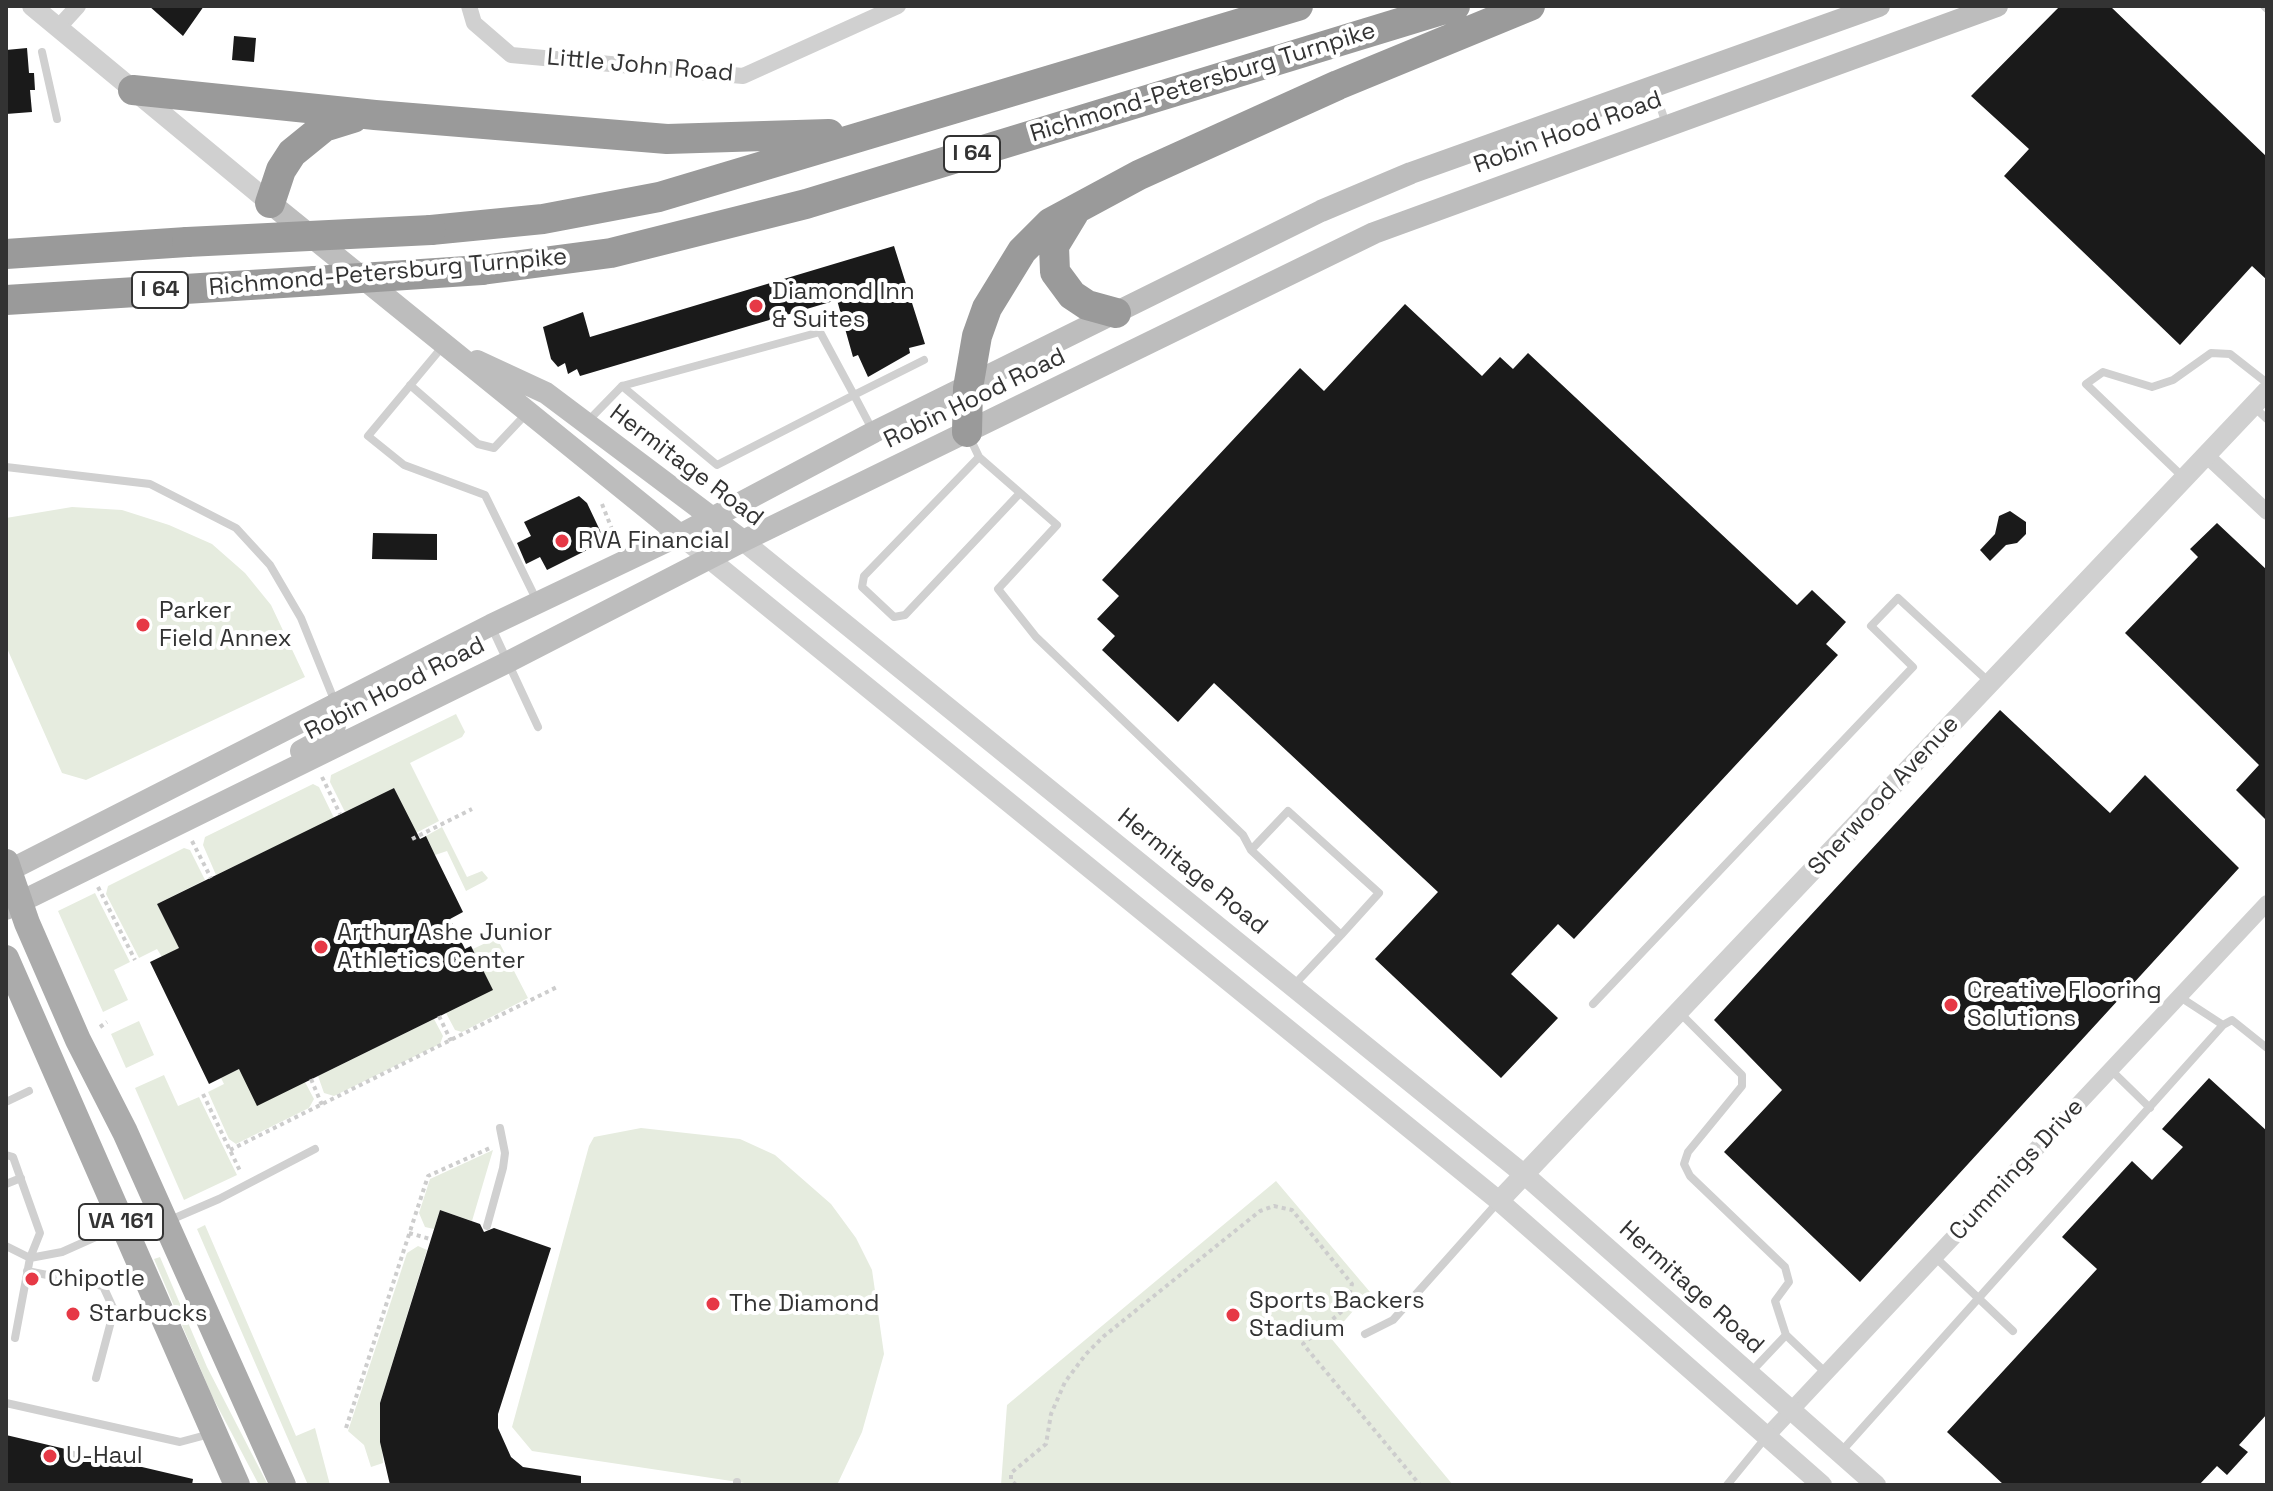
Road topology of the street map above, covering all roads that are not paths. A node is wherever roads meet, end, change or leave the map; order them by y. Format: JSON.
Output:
{"nodes":[{"id":1,"x":32,"y":6,"type":"edge"},
{"id":2,"x":78,"y":6,"type":"edge"},
{"id":3,"x":469,"y":6,"type":"edge"},
{"id":4,"x":898,"y":6,"type":"edge"},
{"id":5,"x":1298,"y":6,"type":"edge"},
{"id":6,"x":1455,"y":6,"type":"edge"},
{"id":7,"x":1530,"y":6,"type":"edge"},
{"id":8,"x":1879,"y":6,"type":"edge"},
{"id":9,"x":1997,"y":6,"type":"edge"},
{"id":10,"x":58,"y":28,"type":"junction"},
{"id":11,"x":42,"y":52,"type":"dead end"},
{"id":12,"x":1654,"y":87,"type":"junction"},
{"id":13,"x":133,"y":90,"type":"junction"},
{"id":14,"x":375,"y":115,"type":"junction"},
{"id":15,"x":57,"y":119,"type":"dead end"},
{"id":16,"x":1666,"y":126,"type":"junction"},
{"id":17,"x":891,"y":129,"type":"junction"},
{"id":18,"x":270,"y":203,"type":"junction"},
{"id":19,"x":1075,"y":211,"type":"junction"},
{"id":20,"x":6,"y":254,"type":"edge"},
{"id":21,"x":6,"y":300,"type":"edge"},
{"id":22,"x":1116,"y":313,"type":"junction"},
{"id":23,"x":443,"y":345,"type":"junction"},
{"id":24,"x":924,"y":360,"type":"dead end"},
{"id":25,"x":2267,"y":383,"type":"edge"},
{"id":26,"x":410,"y":385,"type":"junction"},
{"id":27,"x":622,"y":386,"type":"junction"},
{"id":28,"x":968,"y":388,"type":"junction"},
{"id":29,"x":2267,"y":391,"type":"edge"},
{"id":30,"x":854,"y":395,"type":"junction"},
{"id":31,"x":528,"y":413,"type":"junction"},
{"id":32,"x":2260,"y":413,"type":"edge"},
{"id":33,"x":586,"y":423,"type":"junction"},
{"id":34,"x":874,"y":432,"type":"junction"},
{"id":35,"x":973,"y":444,"type":"junction"},
{"id":36,"x":2206,"y":455,"type":"junction"},
{"id":37,"x":6,"y":467,"type":"edge"},
{"id":38,"x":2184,"y":479,"type":"junction"},
{"id":39,"x":1020,"y":493,"type":"junction"},
{"id":40,"x":2267,"y":512,"type":"edge"},
{"id":41,"x":711,"y":519,"type":"junction"},
{"id":42,"x":680,"y":535,"type":"junction"},
{"id":43,"x":743,"y":541,"type":"junction"},
{"id":44,"x":711,"y":558,"type":"junction"},
{"id":45,"x":538,"y":603,"type":"junction"},
{"id":46,"x":491,"y":625,"type":"junction"},
{"id":47,"x":508,"y":662,"type":"junction"},
{"id":48,"x":1990,"y":684,"type":"junction"},
{"id":49,"x":336,"y":703,"type":"junction"},
{"id":50,"x":538,"y":727,"type":"dead end"},
{"id":51,"x":244,"y":794,"type":"junction"},
{"id":52,"x":1251,"y":850,"type":"junction"},
{"id":53,"x":7,"y":868,"type":"edge"},
{"id":54,"x":2267,"y":903,"type":"edge"},
{"id":55,"x":13,"y":906,"type":"edge"},
{"id":56,"x":1341,"y":935,"type":"junction"},
{"id":57,"x":6,"y":958,"type":"edge"},
{"id":58,"x":1292,"y":987,"type":"junction"},
{"id":59,"x":2179,"y":997,"type":"junction"},
{"id":60,"x":1593,"y":1004,"type":"dead end"},
{"id":61,"x":1680,"y":1013,"type":"junction"},
{"id":62,"x":2223,"y":1025,"type":"junction"},
{"id":63,"x":2266,"y":1045,"type":"edge"},
{"id":64,"x":2111,"y":1070,"type":"junction"},
{"id":65,"x":29,"y":1091,"type":"dead end"},
{"id":66,"x":6,"y":1102,"type":"edge"},
{"id":67,"x":2150,"y":1108,"type":"junction"},
{"id":68,"x":500,"y":1128,"type":"dead end"},
{"id":69,"x":315,"y":1149,"type":"dead end"},
{"id":70,"x":6,"y":1155,"type":"edge"},
{"id":71,"x":1526,"y":1176,"type":"junction"},
{"id":72,"x":21,"y":1178,"type":"junction"},
{"id":73,"x":6,"y":1184,"type":"edge"},
{"id":74,"x":1499,"y":1201,"type":"junction"},
{"id":75,"x":166,"y":1222,"type":"junction"},
{"id":76,"x":487,"y":1226,"type":"dead end"},
{"id":77,"x":125,"y":1232,"type":"junction"},
{"id":78,"x":6,"y":1246,"type":"edge"},
{"id":79,"x":1935,"y":1257,"type":"junction"},
{"id":80,"x":30,"y":1258,"type":"junction"},
{"id":81,"x":27,"y":1271,"type":"junction"},
{"id":82,"x":1978,"y":1297,"type":"junction"},
{"id":83,"x":2013,"y":1331,"type":"dead end"},
{"id":84,"x":1365,"y":1334,"type":"dead end"},
{"id":85,"x":1786,"y":1335,"type":"junction"},
{"id":86,"x":15,"y":1338,"type":"dead end"},
{"id":87,"x":1749,"y":1374,"type":"junction"},
{"id":88,"x":1826,"y":1374,"type":"junction"},
{"id":89,"x":96,"y":1378,"type":"dead end"},
{"id":90,"x":6,"y":1403,"type":"edge"},
{"id":91,"x":1791,"y":1412,"type":"junction"},
{"id":92,"x":214,"y":1432,"type":"junction"},
{"id":93,"x":1767,"y":1436,"type":"junction"},
{"id":94,"x":1840,"y":1454,"type":"junction"},
{"id":95,"x":237,"y":1485,"type":"edge"},
{"id":96,"x":283,"y":1485,"type":"edge"},
{"id":97,"x":1727,"y":1485,"type":"edge"},
{"id":98,"x":1822,"y":1485,"type":"edge"},
{"id":99,"x":1876,"y":1485,"type":"edge"}],
"edges":[{"from":1,"to":10,"type":"street","name":"Hermitage Road"},
{"from":2,"to":10,"type":"street"},
{"from":3,"to":4,"type":"street","name":"Little John Road"},
{"from":5,"to":17,"type":"highway","name":"Richmond-Petersburg Turnpike","number":"I 64"},
{"from":6,"to":21,"type":"highway","name":"Richmond-Petersburg Turnpike","number":"I 64","bridge":true},
{"from":7,"to":19,"type":"highway"},
{"from":8,"to":12,"type":"main road","name":"Robin Hood Road"},
{"from":9,"to":16,"type":"main road","name":"Robin Hood Road"},
{"from":10,"to":13,"type":"street","name":"Hermitage Road"},
{"from":11,"to":15,"type":"lane"},
{"from":12,"to":16,"type":"lane"},
{"from":12,"to":22,"type":"main road","name":"Robin Hood Road"},
{"from":13,"to":14,"type":"highway"},
{"from":13,"to":18,"type":"street","name":"Hermitage Road"},
{"from":14,"to":17,"type":"highway"},
{"from":14,"to":18,"type":"highway"},
{"from":16,"to":35,"type":"main road","name":"Robin Hood Road"},
{"from":17,"to":20,"type":"highway","name":"Richmond-Petersburg Turnpike","number":"I 64","bridge":true},
{"from":18,"to":23,"type":"main road","name":"Hermitage Road"},
{"from":19,"to":22,"type":"highway"},
{"from":19,"to":28,"type":"highway"},
{"from":22,"to":28,"type":"main road","name":"Robin Hood Road"},
{"from":23,"to":26,"type":"lane"},
{"from":23,"to":31,"type":"main road","name":"Hermitage Road"},
{"from":23,"to":33,"type":"main road","name":"Hermitage Road"},
{"from":24,"to":30,"type":"lane"},
{"from":25,"to":38,"type":"lane"},
{"from":26,"to":31,"type":"lane"},
{"from":26,"to":45,"type":"lane"},
{"from":27,"to":30,"type":"lane"},
{"from":27,"to":30,"type":"lane"},
{"from":27,"to":33,"type":"lane"},
{"from":28,"to":34,"type":"main road","name":"Robin Hood Road"},
{"from":28,"to":35,"type":"highway"},
{"from":29,"to":32,"type":"street","name":"Sherwood Avenue"},
{"from":30,"to":34,"type":"lane"},
{"from":31,"to":42,"type":"main road","name":"Hermitage Road"},
{"from":32,"to":36,"type":"street","name":"Sherwood Avenue"},
{"from":33,"to":41,"type":"main road","name":"Hermitage Road"},
{"from":34,"to":41,"type":"main road","name":"Robin Hood Road"},
{"from":35,"to":39,"type":"lane"},
{"from":35,"to":39,"type":"lane"},
{"from":35,"to":43,"type":"main road","name":"Robin Hood Road"},
{"from":36,"to":38,"type":"street","name":"Sherwood Avenue"},
{"from":36,"to":40,"type":"street"},
{"from":37,"to":49,"type":"lane"},
{"from":38,"to":48,"type":"street","name":"Sherwood Avenue"},
{"from":39,"to":52,"type":"lane"},
{"from":41,"to":42,"type":"main road","name":"Robin Hood Road"},
{"from":41,"to":43,"type":"main road","name":"Hermitage Road"},
{"from":42,"to":44,"type":"street","name":"Hermitage Road"},
{"from":42,"to":45,"type":"main road","name":"Robin Hood Road"},
{"from":43,"to":44,"type":"main road","name":"Robin Hood Road"},
{"from":43,"to":58,"type":"street","name":"Hermitage Road"},
{"from":44,"to":47,"type":"main road","name":"Robin Hood Road"},
{"from":44,"to":74,"type":"street","name":"Hermitage Road"},
{"from":45,"to":46,"type":"main road","name":"Robin Hood Road"},
{"from":46,"to":47,"type":"lane"},
{"from":46,"to":49,"type":"main road","name":"Robin Hood Road"},
{"from":47,"to":50,"type":"lane"},
{"from":47,"to":51,"type":"main road","name":"Robin Hood Road"},
{"from":48,"to":60,"type":"lane"},
{"from":48,"to":61,"type":"street","name":"Sherwood Avenue"},
{"from":49,"to":51,"type":"main road"},
{"from":49,"to":53,"type":"main road","name":"Robin Hood Road"},
{"from":51,"to":55,"type":"main road","name":"Robin Hood Road"},
{"from":52,"to":56,"type":"lane"},
{"from":52,"to":56,"type":"lane"},
{"from":53,"to":55,"type":"main road","number":"VA 161"},
{"from":54,"to":59,"type":"street","name":"Cummings Drive"},
{"from":55,"to":75,"type":"main road","number":"VA 161"},
{"from":56,"to":58,"type":"lane"},
{"from":57,"to":77,"type":"main road","number":"VA 161"},
{"from":58,"to":71,"type":"street","name":"Hermitage Road"},
{"from":59,"to":62,"type":"lane"},
{"from":59,"to":64,"type":"street","name":"Cummings Drive"},
{"from":61,"to":71,"type":"street","name":"Sherwood Avenue"},
{"from":61,"to":85,"type":"lane"},
{"from":62,"to":63,"type":"lane"},
{"from":62,"to":67,"type":"lane"},
{"from":64,"to":67,"type":"lane"},
{"from":64,"to":79,"type":"street","name":"Cummings Drive"},
{"from":65,"to":66,"type":"lane"},
{"from":67,"to":82,"type":"lane"},
{"from":68,"to":76,"type":"lane"},
{"from":69,"to":75,"type":"lane"},
{"from":70,"to":72,"type":"lane"},
{"from":71,"to":74,"type":"street","name":"Sherwood Avenue"},
{"from":71,"to":87,"type":"street","name":"Hermitage Road"},
{"from":72,"to":73,"type":"lane"},
{"from":72,"to":80,"type":"lane"},
{"from":74,"to":84,"type":"lane"},
{"from":74,"to":93,"type":"street","name":"Hermitage Road"},
{"from":75,"to":77,"type":"lane"},
{"from":75,"to":96,"type":"main road","number":"VA 161"},
{"from":77,"to":80,"type":"lane"},
{"from":77,"to":92,"type":"main road","number":"VA 161"},
{"from":78,"to":80,"type":"lane"},
{"from":79,"to":82,"type":"lane"},
{"from":79,"to":88,"type":"street","name":"Cummings Drive"},
{"from":80,"to":81,"type":"lane"},
{"from":81,"to":86,"type":"lane"},
{"from":81,"to":89,"type":"lane"},
{"from":82,"to":83,"type":"lane"},
{"from":82,"to":94,"type":"lane"},
{"from":85,"to":87,"type":"lane"},
{"from":85,"to":88,"type":"lane"},
{"from":87,"to":91,"type":"street","name":"Hermitage Road"},
{"from":88,"to":91,"type":"street","name":"Cummings Drive"},
{"from":90,"to":92,"type":"lane"},
{"from":91,"to":93,"type":"street","name":"Cummings Drive"},
{"from":91,"to":94,"type":"street","name":"Hermitage Road"},
{"from":92,"to":95,"type":"main road","number":"VA 161"},
{"from":93,"to":97,"type":"lane"},
{"from":93,"to":98,"type":"street","name":"Hermitage Road"},
{"from":94,"to":99,"type":"street","name":"Hermitage Road"}]}
